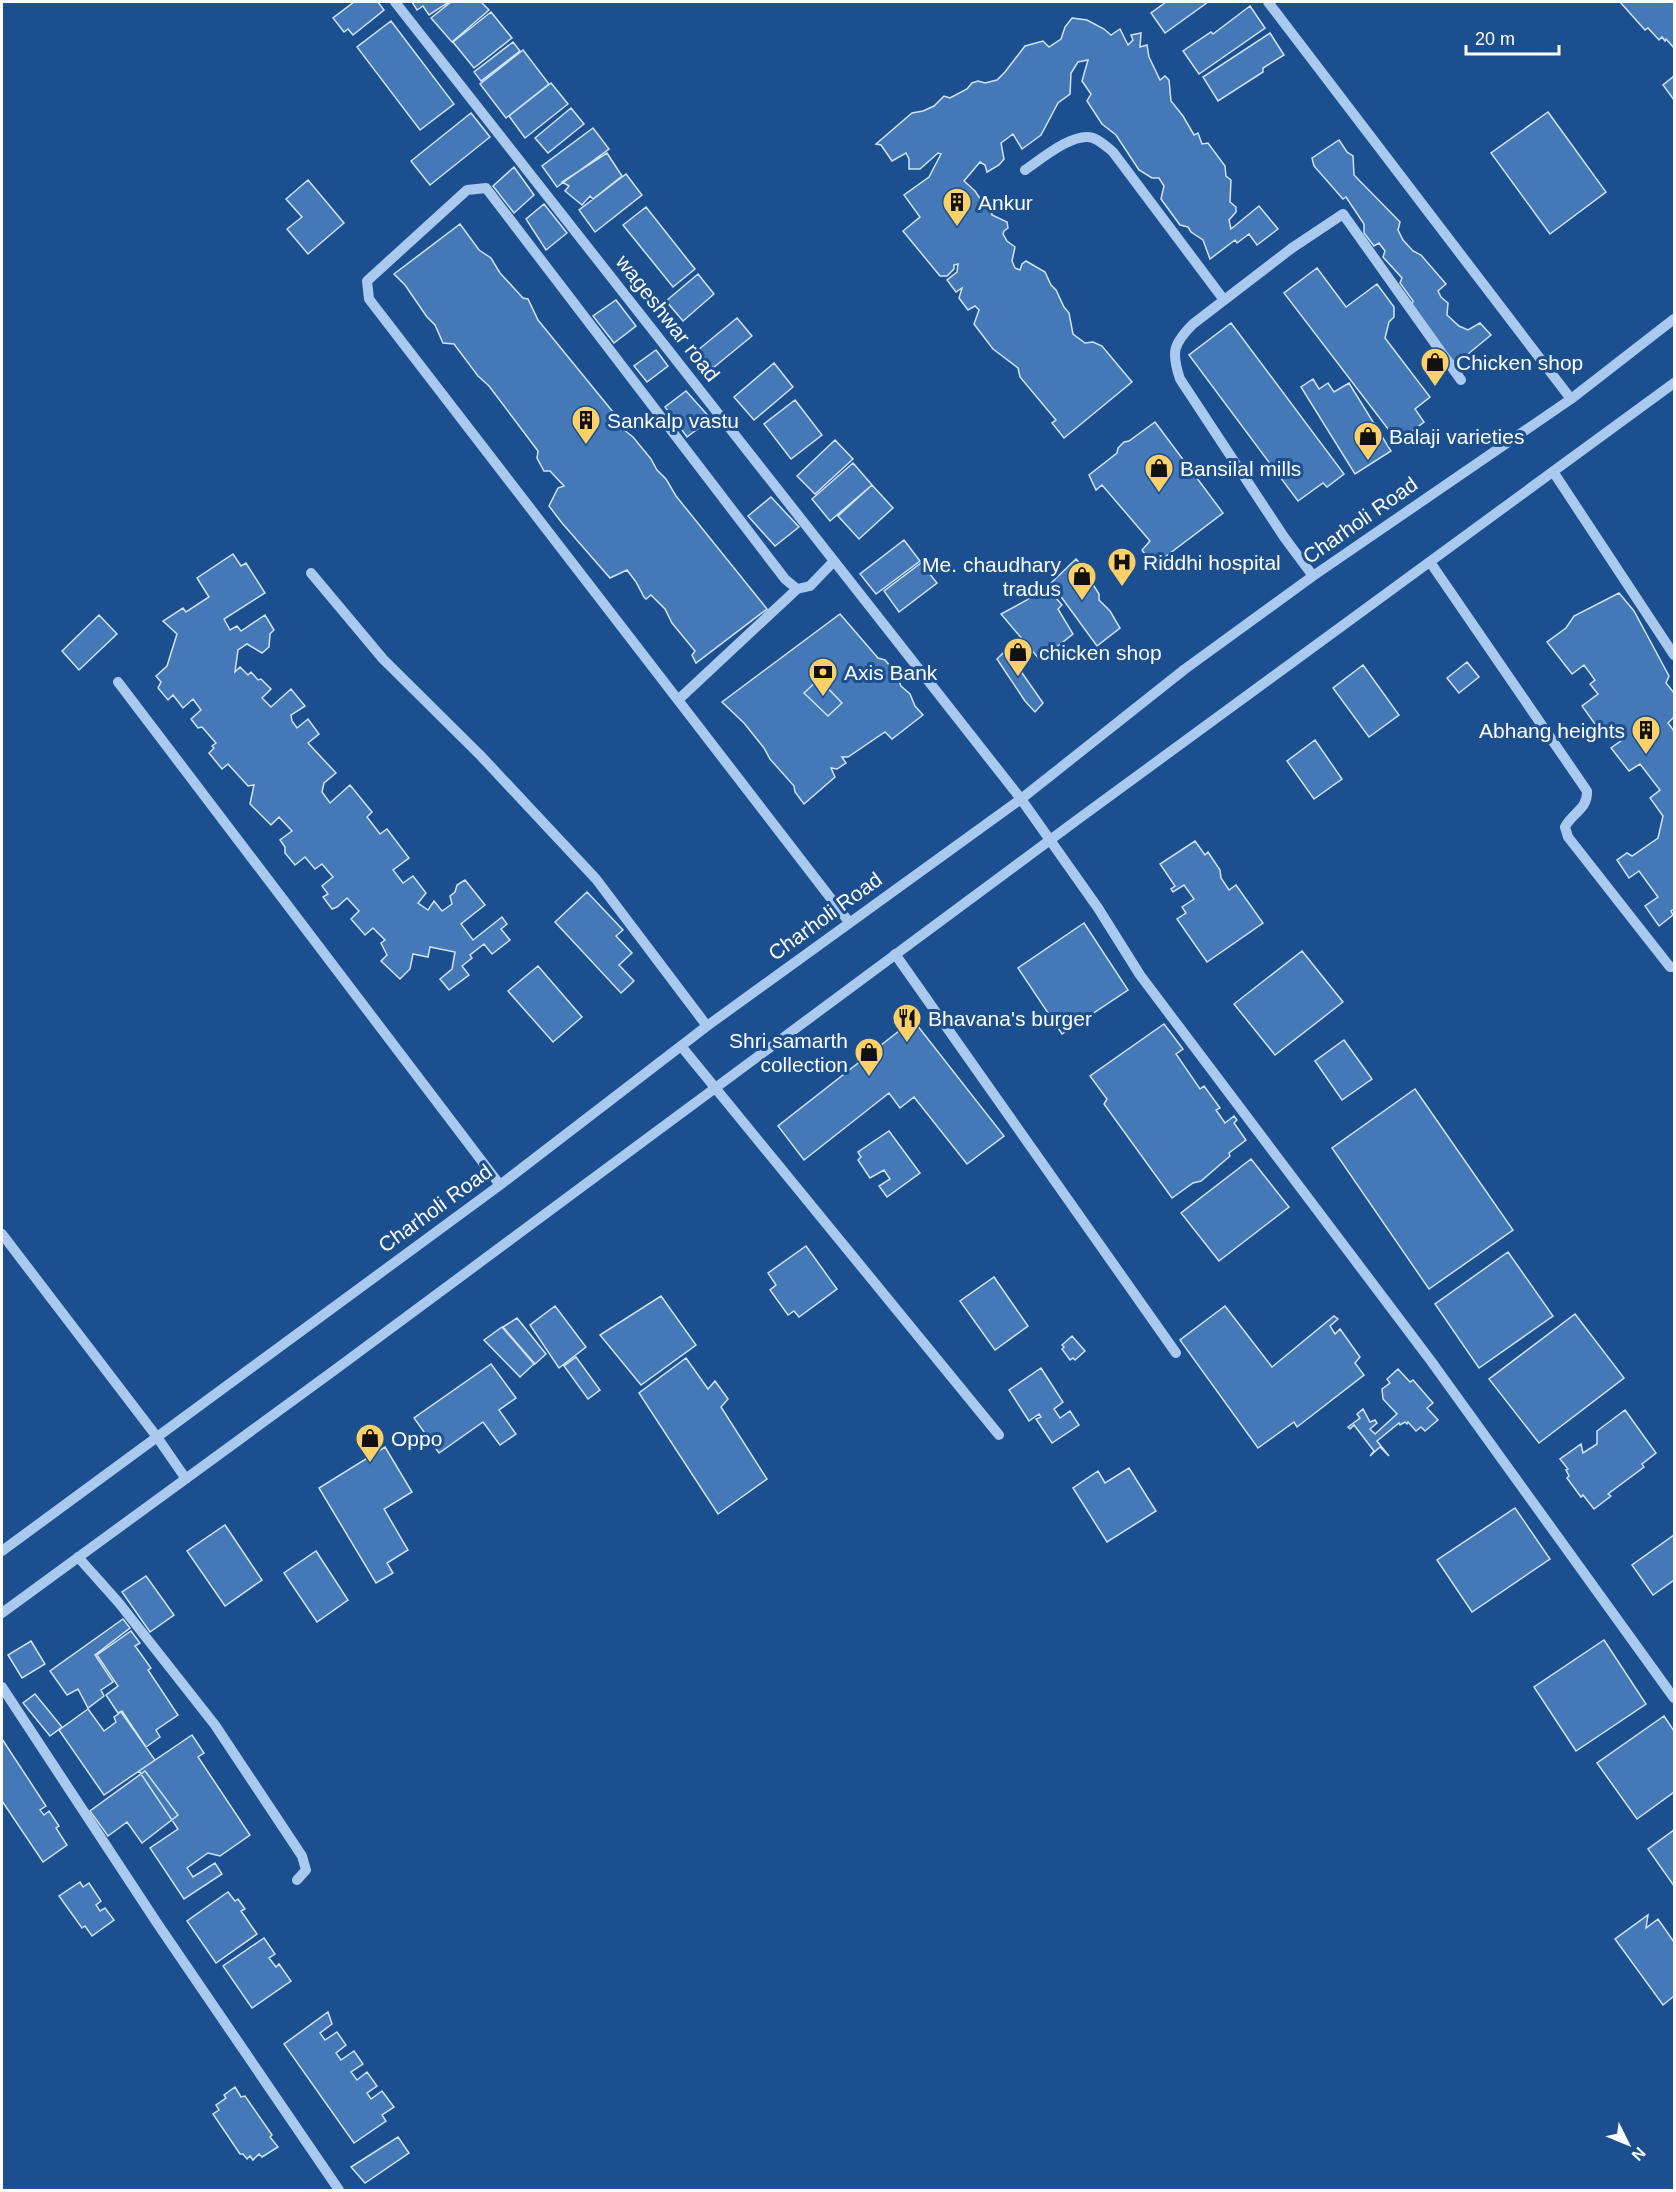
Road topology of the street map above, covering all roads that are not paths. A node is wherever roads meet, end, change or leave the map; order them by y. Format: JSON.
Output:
{"nodes":[{"id":1,"x":395,"y":2,"type":"edge"},
{"id":2,"x":1268,"y":2,"type":"edge"},
{"id":3,"x":1025,"y":170,"type":"dead end"},
{"id":4,"x":1224,"y":300,"type":"junction"},
{"id":5,"x":1674,"y":320,"type":"edge"},
{"id":6,"x":1461,"y":380,"type":"dead end"},
{"id":7,"x":1674,"y":383,"type":"edge"},
{"id":8,"x":1571,"y":399,"type":"junction"},
{"id":9,"x":1554,"y":473,"type":"junction"},
{"id":10,"x":834,"y":561,"type":"junction"},
{"id":11,"x":1430,"y":562,"type":"junction"},
{"id":12,"x":311,"y":573,"type":"dead end"},
{"id":13,"x":1313,"y":576,"type":"junction"},
{"id":14,"x":796,"y":589,"type":"junction"},
{"id":15,"x":1674,"y":655,"type":"edge"},
{"id":16,"x":118,"y":682,"type":"dead end"},
{"id":17,"x":678,"y":700,"type":"junction"},
{"id":18,"x":1021,"y":799,"type":"junction"},
{"id":19,"x":1051,"y":841,"type":"junction"},
{"id":20,"x":849,"y":922,"type":"junction"},
{"id":21,"x":895,"y":954,"type":"junction"},
{"id":22,"x":1674,"y":967,"type":"edge"},
{"id":23,"x":707,"y":1026,"type":"junction"},
{"id":24,"x":681,"y":1046,"type":"junction"},
{"id":25,"x":716,"y":1088,"type":"junction"},
{"id":26,"x":500,"y":1185,"type":"junction"},
{"id":27,"x":2,"y":1234,"type":"edge"},
{"id":28,"x":1176,"y":1353,"type":"dead end"},
{"id":29,"x":999,"y":1435,"type":"dead end"},
{"id":30,"x":158,"y":1437,"type":"junction"},
{"id":31,"x":186,"y":1479,"type":"junction"},
{"id":32,"x":2,"y":1551,"type":"edge"},
{"id":33,"x":78,"y":1557,"type":"junction"},
{"id":34,"x":2,"y":1613,"type":"edge"},
{"id":35,"x":2,"y":1687,"type":"edge"},
{"id":36,"x":1674,"y":1698,"type":"edge"},
{"id":37,"x":297,"y":1880,"type":"dead end"},
{"id":38,"x":339,"y":2190,"type":"edge"}],
"edges":[{"from":1,"to":10,"type":"street","name":"wageshwar road"},
{"from":2,"to":8,"type":"street"},
{"from":3,"to":4,"type":"street"},
{"from":4,"to":6,"type":"street"},
{"from":4,"to":13,"type":"street"},
{"from":5,"to":8,"type":"street","name":"Charholi Road"},
{"from":7,"to":9,"type":"street"},
{"from":8,"to":13,"type":"street","name":"Charholi Road"},
{"from":9,"to":11,"type":"street"},
{"from":9,"to":15,"type":"street"},
{"from":10,"to":14,"type":"street"},
{"from":10,"to":18,"type":"street","name":"wageshwar road"},
{"from":11,"to":19,"type":"street"},
{"from":11,"to":22,"type":"street"},
{"from":12,"to":23,"type":"street"},
{"from":13,"to":18,"type":"street","name":"Charholi Road"},
{"from":14,"to":17,"type":"street"},
{"from":14,"to":17,"type":"street"},
{"from":16,"to":26,"type":"street"},
{"from":17,"to":20,"type":"street"},
{"from":18,"to":19,"type":"street","name":"wageshwar road"},
{"from":18,"to":20,"type":"street","name":"Charholi Road"},
{"from":19,"to":21,"type":"street"},
{"from":19,"to":36,"type":"street","name":"wageshwar road"},
{"from":20,"to":23,"type":"street","name":"Charholi Road"},
{"from":21,"to":25,"type":"street"},
{"from":21,"to":28,"type":"street"},
{"from":23,"to":24,"type":"street","name":"Charholi Road"},
{"from":24,"to":25,"type":"street"},
{"from":24,"to":26,"type":"street","name":"Charholi Road"},
{"from":25,"to":29,"type":"street"},
{"from":25,"to":31,"type":"street"},
{"from":26,"to":30,"type":"street","name":"Charholi Road"},
{"from":27,"to":30,"type":"street"},
{"from":30,"to":31,"type":"street"},
{"from":30,"to":32,"type":"street","name":"Charholi Road"},
{"from":31,"to":33,"type":"street"},
{"from":33,"to":34,"type":"street"},
{"from":33,"to":37,"type":"street"},
{"from":35,"to":38,"type":"street"}]}
